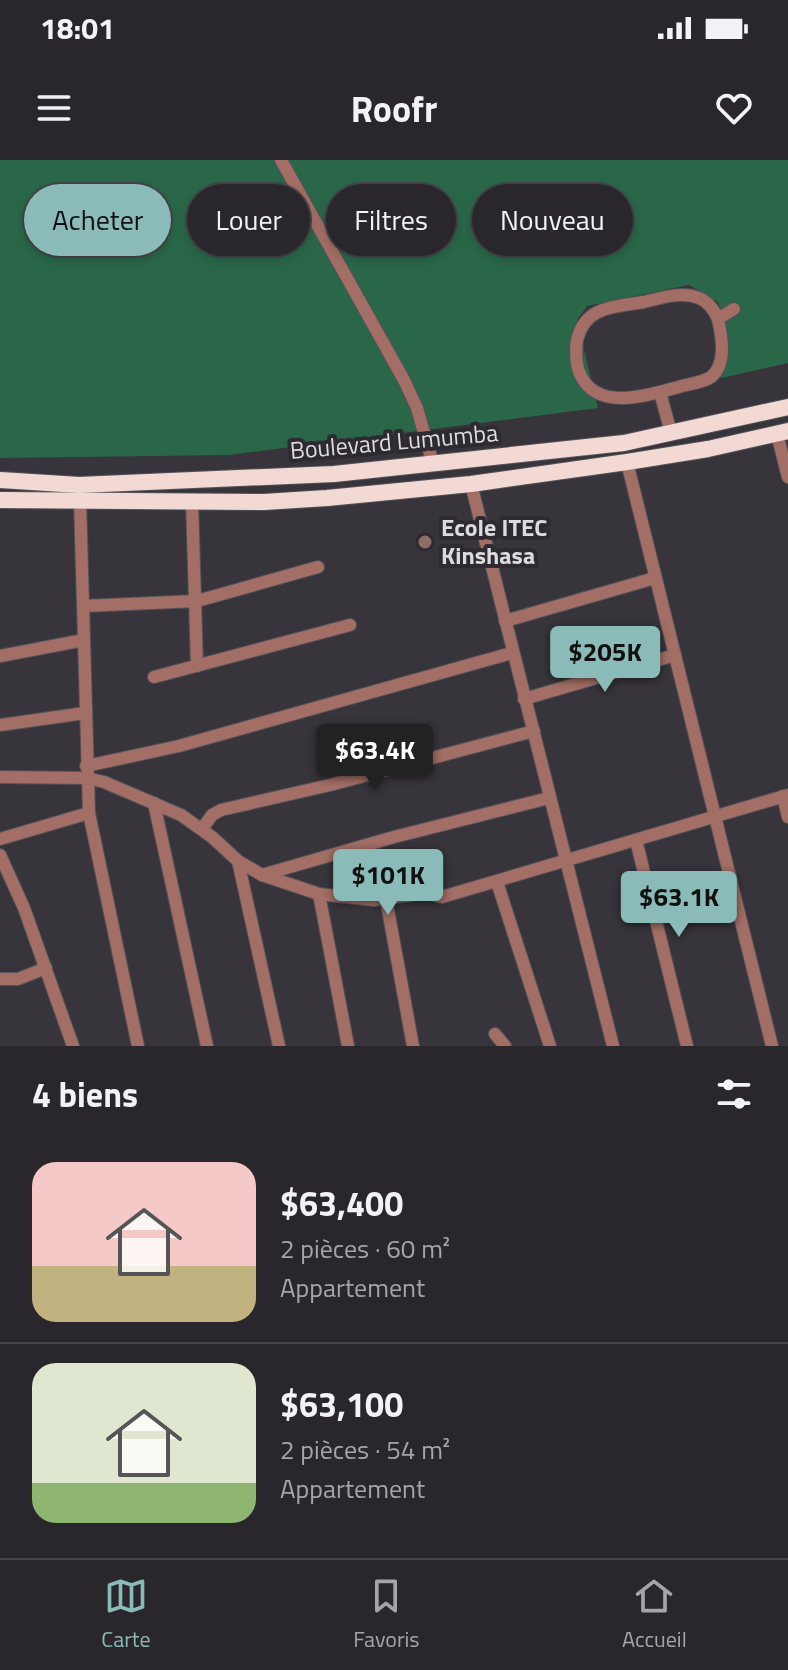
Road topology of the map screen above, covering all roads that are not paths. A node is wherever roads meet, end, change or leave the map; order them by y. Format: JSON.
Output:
{"nodes":[{"id":1,"x":281,"y":160,"type":"edge"},
{"id":2,"x":734,"y":309,"type":"dead end"},
{"id":3,"x":718,"y":319,"type":"junction"},
{"id":4,"x":660,"y":392,"type":"junction"},
{"id":5,"x":788,"y":407,"type":"edge"},
{"id":6,"x":783,"y":432,"type":"edge"},
{"id":7,"x":671,"y":433,"type":"junction"},
{"id":8,"x":627,"y":462,"type":"junction"},
{"id":9,"x":433,"y":464,"type":"junction"},
{"id":10,"x":788,"y":477,"type":"edge"},
{"id":11,"x":0,"y":480,"type":"edge"},
{"id":12,"x":471,"y":484,"type":"junction"},
{"id":13,"x":0,"y":500,"type":"edge"},
{"id":14,"x":80,"y":500,"type":"junction"},
{"id":15,"x":192,"y":501,"type":"junction"},
{"id":16,"x":318,"y":567,"type":"dead end"},
{"id":17,"x":655,"y":578,"type":"junction"},
{"id":18,"x":197,"y":601,"type":"junction"},
{"id":19,"x":83,"y":606,"type":"junction"},
{"id":20,"x":505,"y":621,"type":"junction"},
{"id":21,"x":350,"y":625,"type":"dead end"},
{"id":22,"x":84,"y":640,"type":"junction"},
{"id":23,"x":512,"y":653,"type":"junction"},
{"id":24,"x":675,"y":655,"type":"junction"},
{"id":25,"x":0,"y":656,"type":"edge"},
{"id":26,"x":197,"y":666,"type":"junction"},
{"id":27,"x":154,"y":677,"type":"dead end"},
{"id":28,"x":524,"y":699,"type":"junction"},
{"id":29,"x":85,"y":713,"type":"junction"},
{"id":30,"x":0,"y":725,"type":"edge"},
{"id":31,"x":534,"y":731,"type":"junction"},
{"id":32,"x":86,"y":772,"type":"junction"},
{"id":33,"x":0,"y":777,"type":"edge"},
{"id":34,"x":785,"y":795,"type":"edge"},
{"id":35,"x":549,"y":798,"type":"junction"},
{"id":36,"x":154,"y":803,"type":"junction"},
{"id":37,"x":89,"y":813,"type":"junction"},
{"id":38,"x":788,"y":817,"type":"edge"},
{"id":39,"x":716,"y":818,"type":"junction"},
{"id":40,"x":202,"y":829,"type":"junction"},
{"id":41,"x":0,"y":839,"type":"edge"},
{"id":42,"x":636,"y":840,"type":"junction"},
{"id":43,"x":0,"y":855,"type":"edge"},
{"id":44,"x":565,"y":860,"type":"junction"},
{"id":45,"x":238,"y":861,"type":"junction"},
{"id":46,"x":262,"y":875,"type":"junction"},
{"id":47,"x":497,"y":882,"type":"junction"},
{"id":48,"x":319,"y":894,"type":"junction"},
{"id":49,"x":386,"y":899,"type":"junction"},
{"id":50,"x":46,"y":968,"type":"junction"},
{"id":51,"x":0,"y":979,"type":"edge"},
{"id":52,"x":495,"y":1034,"type":"dead end"},
{"id":53,"x":73,"y":1046,"type":"edge"},
{"id":54,"x":138,"y":1046,"type":"edge"},
{"id":55,"x":207,"y":1046,"type":"edge"},
{"id":56,"x":279,"y":1046,"type":"edge"},
{"id":57,"x":348,"y":1046,"type":"edge"},
{"id":58,"x":413,"y":1046,"type":"edge"},
{"id":59,"x":505,"y":1046,"type":"edge"},
{"id":60,"x":550,"y":1046,"type":"edge"},
{"id":61,"x":613,"y":1046,"type":"edge"},
{"id":62,"x":687,"y":1046,"type":"edge"},
{"id":63,"x":772,"y":1046,"type":"edge"}],
"edges":[{"from":1,"to":9,"type":"street"},
{"from":2,"to":3,"type":"street"},
{"from":3,"to":4,"type":"street"},
{"from":3,"to":4,"type":"street"},
{"from":4,"to":7,"type":"street"},
{"from":5,"to":7,"type":"highway","name":"Boulevard Lumumba"},
{"from":6,"to":8,"type":"highway","name":"Boulevard Lumumba"},
{"from":6,"to":10,"type":"street"},
{"from":7,"to":9,"type":"highway","name":"Boulevard Lumumba"},
{"from":8,"to":12,"type":"highway","name":"Boulevard Lumumba"},
{"from":8,"to":17,"type":"street"},
{"from":9,"to":11,"type":"highway","name":"Boulevard Lumumba"},
{"from":12,"to":15,"type":"highway","name":"Boulevard Lumumba"},
{"from":12,"to":20,"type":"street"},
{"from":13,"to":14,"type":"highway","name":"Boulevard Lumumba"},
{"from":14,"to":15,"type":"highway","name":"Boulevard Lumumba"},
{"from":14,"to":19,"type":"street"},
{"from":15,"to":18,"type":"street"},
{"from":16,"to":18,"type":"street"},
{"from":17,"to":20,"type":"street"},
{"from":17,"to":24,"type":"street"},
{"from":18,"to":19,"type":"street"},
{"from":18,"to":26,"type":"street"},
{"from":19,"to":22,"type":"street"},
{"from":20,"to":23,"type":"street"},
{"from":21,"to":26,"type":"street"},
{"from":22,"to":25,"type":"street"},
{"from":22,"to":29,"type":"street"},
{"from":23,"to":28,"type":"street"},
{"from":23,"to":32,"type":"street"},
{"from":24,"to":28,"type":"street"},
{"from":24,"to":39,"type":"street"},
{"from":26,"to":27,"type":"street"},
{"from":28,"to":31,"type":"street"},
{"from":29,"to":30,"type":"street"},
{"from":29,"to":32,"type":"street"},
{"from":31,"to":35,"type":"street"},
{"from":31,"to":40,"type":"street"},
{"from":32,"to":33,"type":"street"},
{"from":32,"to":36,"type":"street"},
{"from":32,"to":37,"type":"street"},
{"from":34,"to":38,"type":"street"},
{"from":34,"to":39,"type":"street"},
{"from":35,"to":44,"type":"street"},
{"from":35,"to":46,"type":"street"},
{"from":36,"to":40,"type":"street"},
{"from":36,"to":55,"type":"street"},
{"from":37,"to":41,"type":"street"},
{"from":37,"to":54,"type":"street"},
{"from":39,"to":42,"type":"street"},
{"from":39,"to":63,"type":"street"},
{"from":40,"to":45,"type":"street"},
{"from":42,"to":44,"type":"street"},
{"from":42,"to":62,"type":"street"},
{"from":43,"to":50,"type":"street"},
{"from":44,"to":47,"type":"street"},
{"from":44,"to":61,"type":"street"},
{"from":45,"to":46,"type":"street"},
{"from":45,"to":56,"type":"street"},
{"from":46,"to":48,"type":"street"},
{"from":47,"to":49,"type":"street"},
{"from":47,"to":60,"type":"street"},
{"from":48,"to":49,"type":"street"},
{"from":48,"to":57,"type":"street"},
{"from":49,"to":58,"type":"street"},
{"from":50,"to":51,"type":"street"},
{"from":50,"to":53,"type":"street"},
{"from":52,"to":59,"type":"street"}]}
